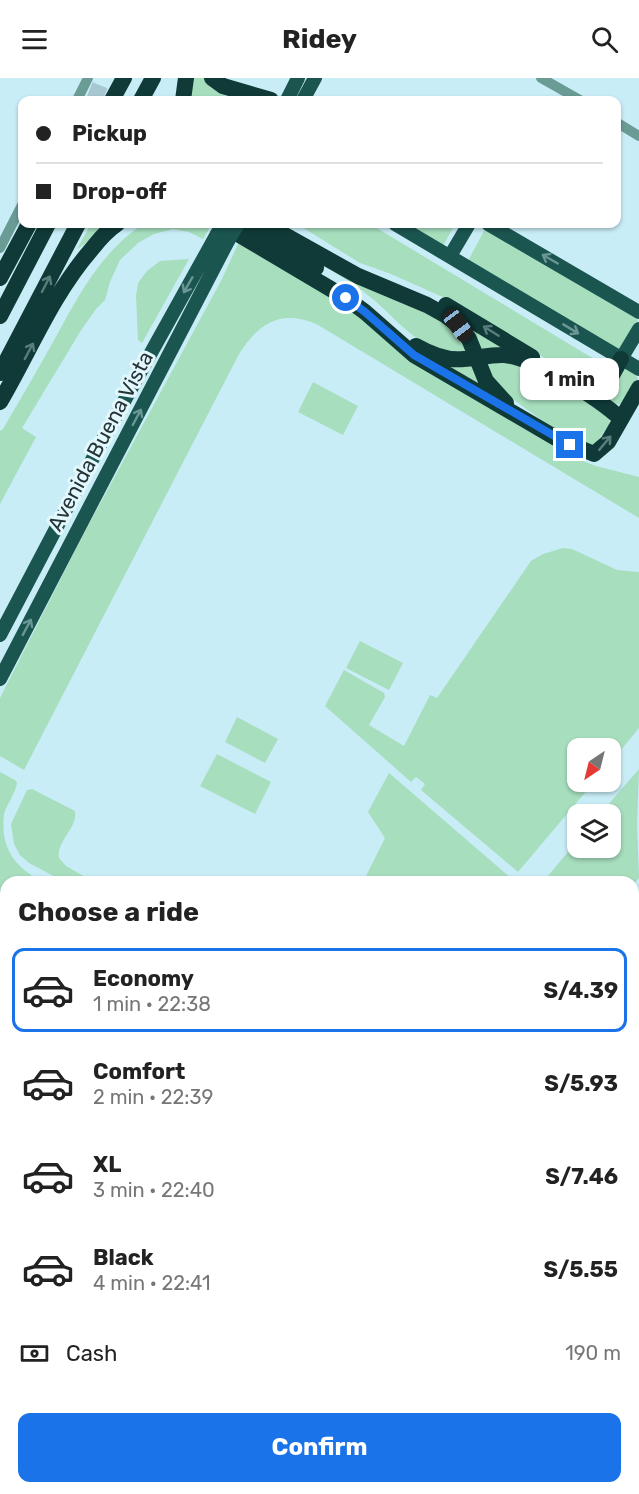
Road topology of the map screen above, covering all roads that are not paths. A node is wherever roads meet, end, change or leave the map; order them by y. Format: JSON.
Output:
{"nodes":[{"id":1,"x":88,"y":78,"type":"edge"},
{"id":2,"x":124,"y":78,"type":"edge"},
{"id":3,"x":153,"y":78,"type":"edge"},
{"id":4,"x":186,"y":78,"type":"edge"},
{"id":5,"x":212,"y":78,"type":"edge"},
{"id":6,"x":298,"y":78,"type":"edge"},
{"id":7,"x":315,"y":78,"type":"edge"},
{"id":8,"x":541,"y":78,"type":"edge"},
{"id":9,"x":79,"y":96,"type":"edge"},
{"id":10,"x":114,"y":96,"type":"edge"},
{"id":11,"x":143,"y":96,"type":"edge"},
{"id":12,"x":184,"y":96,"type":"edge"},
{"id":13,"x":258,"y":96,"type":"edge"},
{"id":14,"x":289,"y":96,"type":"edge"},
{"id":15,"x":305,"y":96,"type":"edge"},
{"id":16,"x":573,"y":96,"type":"edge"},
{"id":17,"x":621,"y":125,"type":"edge"},
{"id":18,"x":639,"y":136,"type":"edge"},
{"id":19,"x":18,"y":213,"type":"edge"},
{"id":20,"x":27,"y":228,"type":"edge"},
{"id":21,"x":46,"y":228,"type":"edge"},
{"id":22,"x":76,"y":228,"type":"edge"},
{"id":23,"x":111,"y":228,"type":"edge"},
{"id":24,"x":247,"y":228,"type":"edge"},
{"id":25,"x":272,"y":228,"type":"edge"},
{"id":26,"x":290,"y":228,"type":"edge"},
{"id":27,"x":402,"y":228,"type":"edge"},
{"id":28,"x":467,"y":228,"type":"edge"},
{"id":29,"x":495,"y":228,"type":"edge"},
{"id":30,"x":222,"y":231,"type":"edge"},
{"id":31,"x":0,"y":248,"type":"edge"},
{"id":32,"x":450,"y":256,"type":"junction"},
{"id":33,"x":0,"y":278,"type":"edge"},
{"id":34,"x":639,"y":312,"type":"edge"},
{"id":35,"x":0,"y":316,"type":"edge"},
{"id":36,"x":639,"y":329,"type":"edge"},
{"id":37,"x":477,"y":357,"type":"junction"},
{"id":38,"x":621,"y":359,"type":"junction"},
{"id":39,"x":639,"y":369,"type":"edge"},
{"id":40,"x":0,"y":373,"type":"edge"},
{"id":41,"x":575,"y":386,"type":"junction"},
{"id":42,"x":639,"y":388,"type":"edge"},
{"id":43,"x":592,"y":396,"type":"junction"},
{"id":44,"x":0,"y":402,"type":"edge"},
{"id":45,"x":621,"y":419,"type":"junction"},
{"id":46,"x":556,"y":438,"type":"junction"},
{"id":47,"x":102,"y":441,"type":"junction"},
{"id":48,"x":119,"y":451,"type":"junction"},
{"id":49,"x":0,"y":635,"type":"edge"},
{"id":50,"x":0,"y":679,"type":"edge"}],
"edges":[{"from":1,"to":9,"type":"street"},
{"from":2,"to":10,"type":"highway"},
{"from":3,"to":11,"type":"highway"},
{"from":4,"to":12,"type":"highway"},
{"from":5,"to":13,"type":"highway"},
{"from":6,"to":14,"type":"main road"},
{"from":7,"to":15,"type":"main road"},
{"from":8,"to":16,"type":"street"},
{"from":17,"to":18,"type":"street"},
{"from":19,"to":31,"type":"street"},
{"from":20,"to":33,"type":"highway"},
{"from":21,"to":35,"type":"highway"},
{"from":40,"to":22,"type":"highway","one_way":true},
{"from":44,"to":23,"type":"highway","one_way":true},
{"from":24,"to":37,"type":"highway"},
{"from":25,"to":37,"type":"highway"},
{"from":41,"to":26,"type":"highway","one_way":true},
{"from":27,"to":32,"type":"main road"},
{"from":28,"to":32,"type":"main road"},
{"from":34,"to":29,"type":"main road","one_way":true},
{"from":30,"to":46,"type":"highway"},
{"from":30,"to":47,"type":"main road","name":"Avenida Buena Vista","one_way":true},
{"from":48,"to":30,"type":"main road","name":"Avenida Buena Vista","one_way":true},
{"from":32,"to":38,"type":"main road","one_way":true},
{"from":36,"to":38,"type":"main road"},
{"from":37,"to":41,"type":"highway"},
{"from":37,"to":46,"type":"highway"},
{"from":38,"to":39,"type":"main road"},
{"from":38,"to":43,"type":"highway"},
{"from":41,"to":43,"type":"highway"},
{"from":42,"to":45,"type":"highway"},
{"from":43,"to":45,"type":"highway"},
{"from":46,"to":45,"type":"highway","one_way":true},
{"from":47,"to":48,"type":"main road"},
{"from":47,"to":49,"type":"main road","name":"Avenida Buena Vista"},
{"from":50,"to":48,"type":"main road","name":"Avenida Buena Vista","one_way":true}]}
